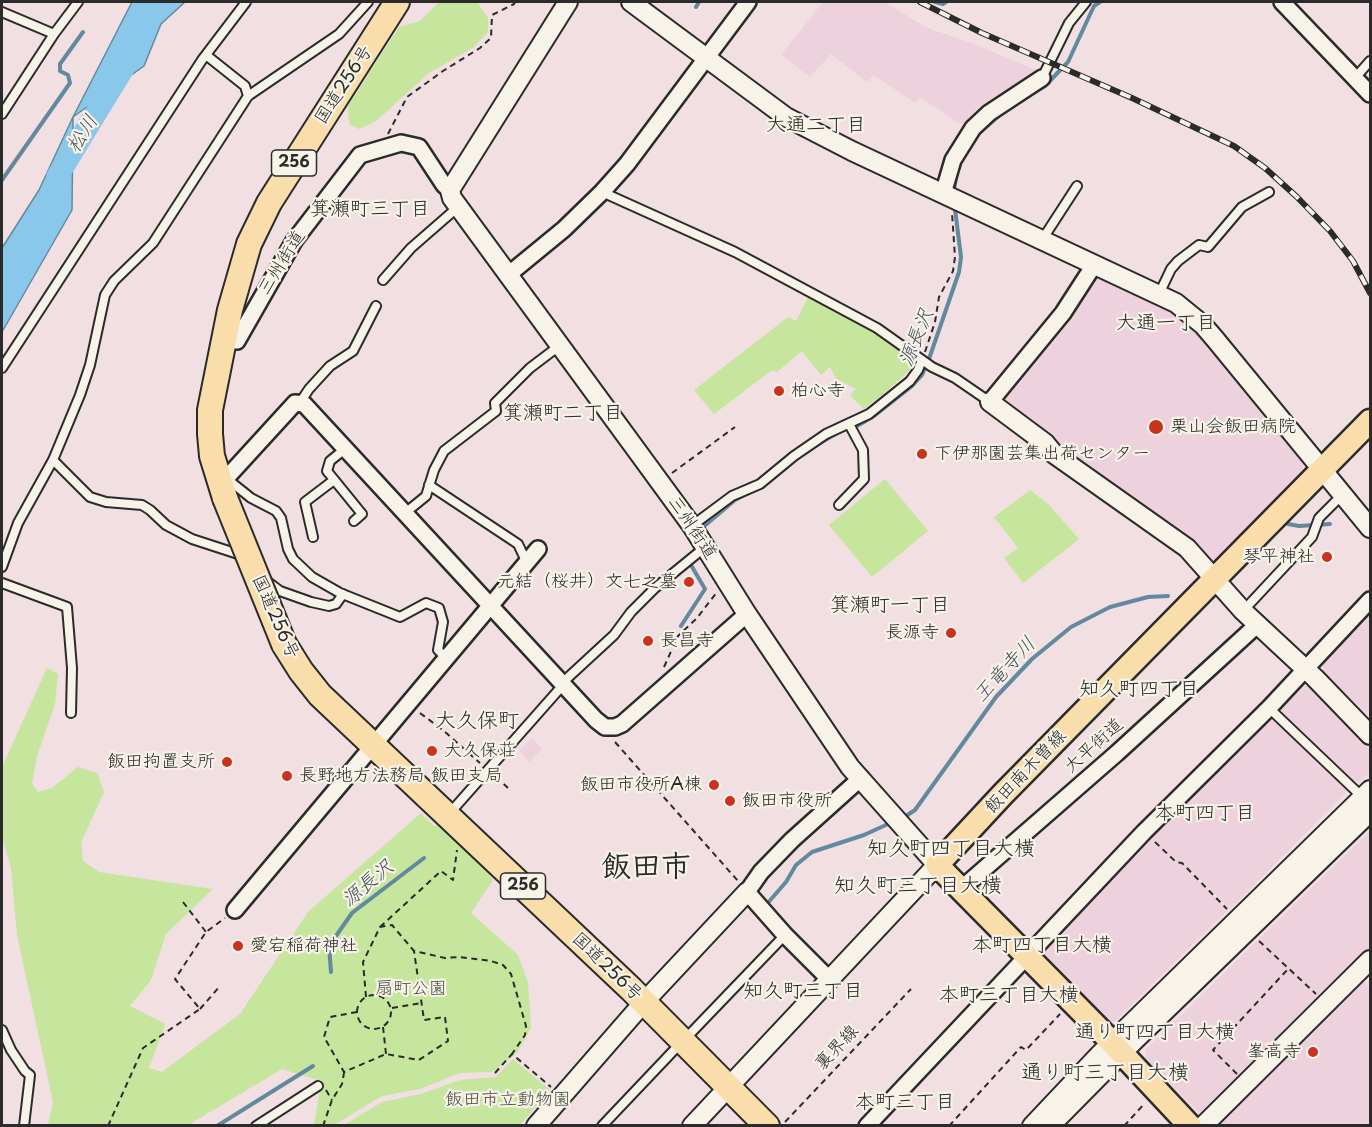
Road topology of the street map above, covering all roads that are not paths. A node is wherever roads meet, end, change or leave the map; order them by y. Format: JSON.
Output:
{"nodes":[{"id":1,"x":78,"y":2,"type":"edge"},
{"id":2,"x":246,"y":2,"type":"edge"},
{"id":3,"x":368,"y":2,"type":"edge"},
{"id":4,"x":396,"y":2,"type":"edge"},
{"id":5,"x":568,"y":2,"type":"edge"},
{"id":6,"x":748,"y":2,"type":"edge"},
{"id":7,"x":1086,"y":2,"type":"edge"},
{"id":8,"x":1282,"y":2,"type":"edge"},
{"id":9,"x":641,"y":6,"type":"edge"},
{"id":10,"x":2,"y":12,"type":"edge"},
{"id":11,"x":54,"y":34,"type":"junction"},
{"id":12,"x":206,"y":55,"type":"junction"},
{"id":13,"x":706,"y":56,"type":"junction"},
{"id":14,"x":1371,"y":61,"type":"edge"},
{"id":15,"x":1355,"y":78,"type":"junction"},
{"id":16,"x":1043,"y":82,"type":"joint"},
{"id":17,"x":1371,"y":94,"type":"edge"},
{"id":18,"x":248,"y":96,"type":"junction"},
{"id":19,"x":2,"y":114,"type":"edge"},
{"id":20,"x":1077,"y":186,"type":"dead end"},
{"id":21,"x":450,"y":190,"type":"junction"},
{"id":22,"x":602,"y":192,"type":"junction"},
{"id":23,"x":1269,"y":192,"type":"dead end"},
{"id":24,"x":947,"y":199,"type":"junction"},
{"id":25,"x":458,"y":207,"type":"junction"},
{"id":26,"x":1042,"y":240,"type":"junction"},
{"id":27,"x":1094,"y":265,"type":"junction"},
{"id":28,"x":508,"y":275,"type":"junction"},
{"id":29,"x":383,"y":280,"type":"dead end"},
{"id":30,"x":1158,"y":296,"type":"junction"},
{"id":31,"x":376,"y":306,"type":"dead end"},
{"id":32,"x":224,"y":340,"type":"junction"},
{"id":33,"x":560,"y":346,"type":"junction"},
{"id":34,"x":923,"y":361,"type":"junction"},
{"id":35,"x":2,"y":368,"type":"edge"},
{"id":36,"x":990,"y":402,"type":"junction"},
{"id":37,"x":299,"y":404,"type":"junction"},
{"id":38,"x":1371,"y":421,"type":"edge"},
{"id":39,"x":849,"y":425,"type":"junction"},
{"id":40,"x":346,"y":448,"type":"junction"},
{"id":41,"x":52,"y":460,"type":"junction"},
{"id":42,"x":1324,"y":470,"type":"junction"},
{"id":43,"x":334,"y":480,"type":"junction"},
{"id":44,"x":429,"y":485,"type":"junction"},
{"id":45,"x":224,"y":487,"type":"junction"},
{"id":46,"x":1339,"y":498,"type":"junction"},
{"id":47,"x":839,"y":505,"type":"dead end"},
{"id":48,"x":405,"y":513,"type":"junction"},
{"id":49,"x":354,"y":521,"type":"dead end"},
{"id":50,"x":692,"y":526,"type":"junction"},
{"id":51,"x":1371,"y":528,"type":"edge"},
{"id":52,"x":313,"y":537,"type":"dead end"},
{"id":53,"x":705,"y":547,"type":"junction"},
{"id":54,"x":538,"y":549,"type":"dead end"},
{"id":55,"x":527,"y":563,"type":"junction"},
{"id":56,"x":2,"y":567,"type":"edge"},
{"id":57,"x":1215,"y":580,"type":"junction"},
{"id":58,"x":2,"y":583,"type":"edge"},
{"id":59,"x":343,"y":594,"type":"junction"},
{"id":60,"x":1371,"y":600,"type":"edge"},
{"id":61,"x":491,"y":607,"type":"junction"},
{"id":62,"x":1246,"y":607,"type":"junction"},
{"id":63,"x":747,"y":614,"type":"junction"},
{"id":64,"x":1254,"y":627,"type":"junction"},
{"id":65,"x":447,"y":659,"type":"junction"},
{"id":66,"x":1306,"y":669,"type":"junction"},
{"id":67,"x":563,"y":684,"type":"junction"},
{"id":68,"x":1269,"y":708,"type":"junction"},
{"id":69,"x":71,"y":712,"type":"dead end"},
{"id":70,"x":1371,"y":735,"type":"edge"},
{"id":71,"x":374,"y":744,"type":"junction"},
{"id":72,"x":861,"y":778,"type":"junction"},
{"id":73,"x":1363,"y":790,"type":"edge"},
{"id":74,"x":1371,"y":812,"type":"edge"},
{"id":75,"x":448,"y":815,"type":"junction"},
{"id":76,"x":937,"y":864,"type":"junction"},
{"id":77,"x":743,"y":887,"type":"junction"},
{"id":78,"x":961,"y":889,"type":"junction"},
{"id":79,"x":235,"y":910,"type":"road end"},
{"id":80,"x":784,"y":934,"type":"junction"},
{"id":81,"x":1027,"y":956,"type":"junction"},
{"id":82,"x":1368,"y":968,"type":"edge"},
{"id":83,"x":829,"y":979,"type":"junction"},
{"id":84,"x":644,"y":1002,"type":"junction"},
{"id":85,"x":2,"y":1030,"type":"edge"},
{"id":86,"x":688,"y":1036,"type":"dead end"},
{"id":87,"x":676,"y":1048,"type":"dead end"},
{"id":88,"x":1116,"y":1048,"type":"junction"},
{"id":89,"x":728,"y":1085,"type":"junction"},
{"id":90,"x":318,"y":1086,"type":"dead end"},
{"id":91,"x":543,"y":1123,"type":"edge"},
{"id":92,"x":24,"y":1125,"type":"edge"},
{"id":93,"x":256,"y":1125,"type":"edge"},
{"id":94,"x":602,"y":1125,"type":"edge"},
{"id":95,"x":693,"y":1125,"type":"edge"},
{"id":96,"x":767,"y":1125,"type":"edge"},
{"id":97,"x":867,"y":1125,"type":"edge"},
{"id":98,"x":1032,"y":1125,"type":"edge"},
{"id":99,"x":1050,"y":1125,"type":"edge"},
{"id":100,"x":1190,"y":1125,"type":"edge"},
{"id":101,"x":1203,"y":1125,"type":"edge"}],
"edges":[{"from":1,"to":11,"type":"lane"},
{"from":2,"to":12,"type":"lane"},
{"from":3,"to":18,"type":"lane"},
{"from":4,"to":32,"type":"highway","name":"国道256号","number":"256"},
{"from":5,"to":21,"type":"street"},
{"from":6,"to":13,"type":"street"},
{"from":7,"to":16,"type":"lane"},
{"from":8,"to":15,"type":"street"},
{"from":9,"to":13,"type":"street"},
{"from":10,"to":11,"type":"lane"},
{"from":11,"to":19,"type":"lane"},
{"from":12,"to":18,"type":"lane"},
{"from":12,"to":35,"type":"lane"},
{"from":13,"to":22,"type":"street"},
{"from":13,"to":24,"type":"street"},
{"from":14,"to":15,"type":"lane"},
{"from":15,"to":17,"type":"street"},
{"from":16,"to":24,"type":"street"},
{"from":18,"to":41,"type":"lane"},
{"from":20,"to":26,"type":"lane"},
{"from":21,"to":25,"type":"street","name":"三州街道"},
{"from":21,"to":32,"type":"street","name":"三州街道"},
{"from":22,"to":28,"type":"street"},
{"from":22,"to":34,"type":"lane"},
{"from":23,"to":30,"type":"lane"},
{"from":24,"to":26,"type":"street"},
{"from":25,"to":28,"type":"street","name":"三州街道"},
{"from":25,"to":29,"type":"lane"},
{"from":26,"to":27,"type":"street"},
{"from":27,"to":30,"type":"street"},
{"from":27,"to":36,"type":"street"},
{"from":28,"to":33,"type":"street","name":"三州街道"},
{"from":30,"to":42,"type":"street"},
{"from":31,"to":37,"type":"lane"},
{"from":32,"to":45,"type":"highway","name":"国道256号","number":"256"},
{"from":33,"to":44,"type":"lane"},
{"from":33,"to":50,"type":"street","name":"三州街道"},
{"from":34,"to":36,"type":"lane"},
{"from":34,"to":39,"type":"lane"},
{"from":36,"to":57,"type":"street"},
{"from":37,"to":40,"type":"street"},
{"from":37,"to":45,"type":"street"},
{"from":38,"to":42,"type":"main road","name":"飯田南木曽線"},
{"from":39,"to":47,"type":"lane"},
{"from":39,"to":50,"type":"lane"},
{"from":40,"to":43,"type":"lane"},
{"from":40,"to":48,"type":"street"},
{"from":41,"to":56,"type":"lane"},
{"from":41,"to":59,"type":"lane"},
{"from":42,"to":46,"type":"street"},
{"from":42,"to":57,"type":"main road","name":"飯田南木曽線"},
{"from":43,"to":49,"type":"lane"},
{"from":43,"to":52,"type":"lane"},
{"from":44,"to":48,"type":"lane"},
{"from":44,"to":55,"type":"lane"},
{"from":45,"to":59,"type":"lane"},
{"from":45,"to":71,"type":"highway","name":"国道256号","number":"256","bridge":true},
{"from":46,"to":51,"type":"street"},
{"from":46,"to":62,"type":"lane"},
{"from":48,"to":61,"type":"street"},
{"from":50,"to":53,"type":"street","name":"三州街道"},
{"from":53,"to":63,"type":"street","name":"三州街道"},
{"from":53,"to":67,"type":"lane"},
{"from":54,"to":55,"type":"street"},
{"from":55,"to":61,"type":"street"},
{"from":57,"to":62,"type":"street"},
{"from":57,"to":76,"type":"main road","name":"飯田南木曽線"},
{"from":58,"to":69,"type":"lane"},
{"from":59,"to":65,"type":"lane"},
{"from":60,"to":66,"type":"street"},
{"from":61,"to":65,"type":"street"},
{"from":61,"to":67,"type":"street"},
{"from":62,"to":64,"type":"street"},
{"from":63,"to":67,"type":"street"},
{"from":63,"to":72,"type":"street","name":"三州街道"},
{"from":64,"to":66,"type":"street"},
{"from":64,"to":78,"type":"street","name":"大平街道"},
{"from":65,"to":71,"type":"street"},
{"from":66,"to":68,"type":"street"},
{"from":66,"to":70,"type":"street"},
{"from":67,"to":75,"type":"lane"},
{"from":68,"to":73,"type":"lane"},
{"from":68,"to":81,"type":"street"},
{"from":71,"to":75,"type":"highway","name":"国道256号","number":"256"},
{"from":71,"to":79,"type":"street"},
{"from":72,"to":76,"type":"street","name":"三州街道"},
{"from":72,"to":77,"type":"street"},
{"from":73,"to":88,"type":"street"},
{"from":74,"to":88,"type":"street"},
{"from":75,"to":84,"type":"highway","name":"国道256号","number":"256"},
{"from":76,"to":78,"type":"main road"},
{"from":76,"to":83,"type":"street"},
{"from":77,"to":80,"type":"street"},
{"from":77,"to":84,"type":"street"},
{"from":78,"to":81,"type":"main road"},
{"from":80,"to":83,"type":"street"},
{"from":80,"to":86,"type":"lane"},
{"from":81,"to":88,"type":"main road"},
{"from":81,"to":97,"type":"street"},
{"from":82,"to":101,"type":"street"},
{"from":83,"to":89,"type":"street"},
{"from":84,"to":89,"type":"highway","name":"国道256号","number":"256"},
{"from":84,"to":91,"type":"street"},
{"from":85,"to":92,"type":"lane"},
{"from":87,"to":94,"type":"lane"},
{"from":88,"to":98,"type":"street"},
{"from":88,"to":99,"type":"street"},
{"from":88,"to":100,"type":"main road"},
{"from":89,"to":95,"type":"street"},
{"from":89,"to":96,"type":"highway","name":"国道256号","number":"256"},
{"from":90,"to":93,"type":"lane"}]}
